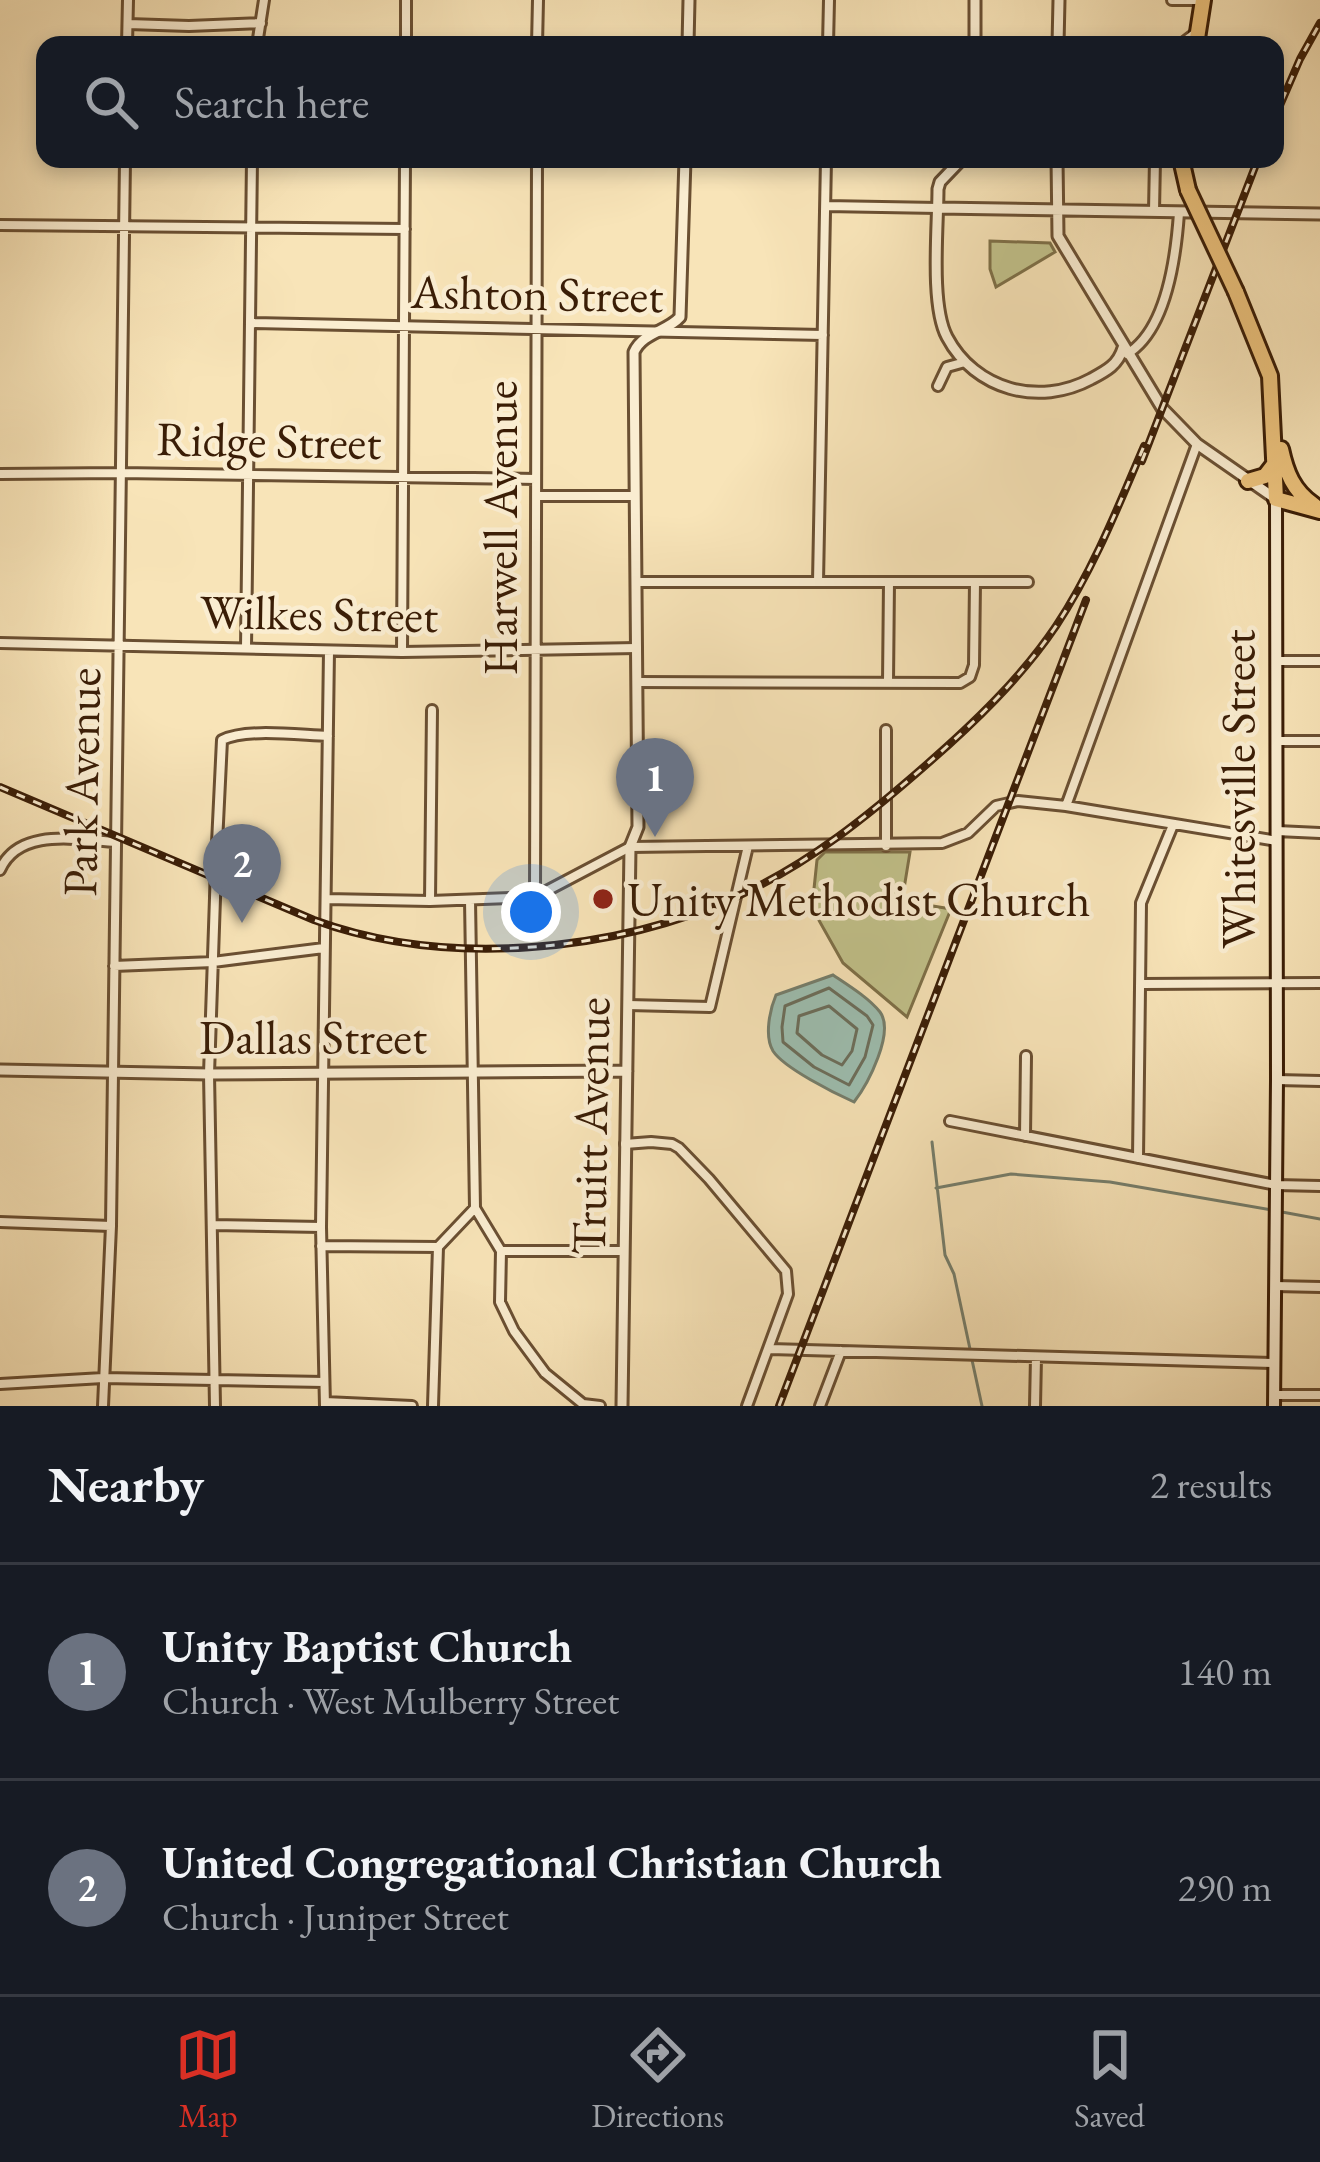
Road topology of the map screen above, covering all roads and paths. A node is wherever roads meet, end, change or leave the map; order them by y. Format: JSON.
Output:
{"nodes":[{"id":1,"x":128,"y":0,"type":"edge"},
{"id":2,"x":264,"y":0,"type":"edge"},
{"id":3,"x":406,"y":0,"type":"edge"},
{"id":4,"x":538,"y":0,"type":"edge"},
{"id":5,"x":689,"y":0,"type":"edge"},
{"id":6,"x":829,"y":0,"type":"edge"},
{"id":7,"x":975,"y":0,"type":"edge"},
{"id":8,"x":1059,"y":0,"type":"edge"},
{"id":9,"x":1172,"y":0,"type":"edge"},
{"id":10,"x":1203,"y":0,"type":"edge"},
{"id":11,"x":261,"y":23,"type":"junction"},
{"id":12,"x":128,"y":24,"type":"junction"},
{"id":13,"x":128,"y":36,"type":"edge"},
{"id":14,"x":259,"y":36,"type":"edge"},
{"id":15,"x":406,"y":36,"type":"edge"},
{"id":16,"x":537,"y":36,"type":"edge"},
{"id":17,"x":688,"y":36,"type":"edge"},
{"id":18,"x":828,"y":36,"type":"edge"},
{"id":19,"x":975,"y":36,"type":"edge"},
{"id":20,"x":1058,"y":36,"type":"edge"},
{"id":21,"x":1197,"y":36,"type":"edge"},
{"id":22,"x":125,"y":168,"type":"edge"},
{"id":23,"x":252,"y":168,"type":"edge"},
{"id":24,"x":405,"y":168,"type":"edge"},
{"id":25,"x":537,"y":168,"type":"edge"},
{"id":26,"x":685,"y":168,"type":"edge"},
{"id":27,"x":826,"y":168,"type":"edge"},
{"id":28,"x":953,"y":168,"type":"edge"},
{"id":29,"x":1057,"y":168,"type":"edge"},
{"id":30,"x":1155,"y":168,"type":"edge"},
{"id":31,"x":1183,"y":168,"type":"edge"},
{"id":32,"x":825,"y":206,"type":"junction"},
{"id":33,"x":938,"y":208,"type":"junction"},
{"id":34,"x":1057,"y":211,"type":"junction"},
{"id":35,"x":1154,"y":213,"type":"junction"},
{"id":36,"x":1178,"y":213,"type":"junction"},
{"id":37,"x":1320,"y":214,"type":"edge"},
{"id":38,"x":0,"y":225,"type":"edge"},
{"id":39,"x":124,"y":226,"type":"junction"},
{"id":40,"x":250,"y":229,"type":"junction"},
{"id":41,"x":405,"y":229,"type":"junction"},
{"id":42,"x":250,"y":323,"type":"junction"},
{"id":43,"x":404,"y":326,"type":"junction"},
{"id":44,"x":537,"y":329,"type":"junction"},
{"id":45,"x":658,"y":331,"type":"junction"},
{"id":46,"x":823,"y":334,"type":"junction"},
{"id":47,"x":1125,"y":350,"type":"junction"},
{"id":48,"x":966,"y":362,"type":"junction"},
{"id":49,"x":1110,"y":368,"type":"junction"},
{"id":50,"x":1143,"y":377,"type":"junction"},
{"id":51,"x":938,"y":386,"type":"dead end"},
{"id":52,"x":1273,"y":427,"type":"junction"},
{"id":53,"x":1197,"y":444,"type":"junction"},
{"id":54,"x":1275,"y":463,"type":"junction"},
{"id":55,"x":120,"y":472,"type":"junction"},
{"id":56,"x":0,"y":474,"type":"edge"},
{"id":57,"x":248,"y":475,"type":"junction"},
{"id":58,"x":402,"y":478,"type":"junction"},
{"id":59,"x":536,"y":479,"type":"junction"},
{"id":60,"x":1248,"y":481,"type":"junction"},
{"id":61,"x":536,"y":496,"type":"junction"},
{"id":62,"x":635,"y":496,"type":"junction"},
{"id":63,"x":1276,"y":500,"type":"junction"},
{"id":64,"x":1320,"y":509,"type":"edge"},
{"id":65,"x":636,"y":582,"type":"junction"},
{"id":66,"x":818,"y":582,"type":"junction"},
{"id":67,"x":889,"y":582,"type":"junction"},
{"id":68,"x":975,"y":582,"type":"junction"},
{"id":69,"x":1028,"y":582,"type":"dead end"},
{"id":70,"x":0,"y":643,"type":"edge"},
{"id":71,"x":120,"y":647,"type":"junction"},
{"id":72,"x":637,"y":648,"type":"junction"},
{"id":73,"x":246,"y":649,"type":"junction"},
{"id":74,"x":536,"y":650,"type":"junction"},
{"id":75,"x":328,"y":651,"type":"junction"},
{"id":76,"x":403,"y":652,"type":"junction"},
{"id":77,"x":1276,"y":661,"type":"junction"},
{"id":78,"x":1320,"y":661,"type":"edge"},
{"id":79,"x":637,"y":682,"type":"junction"},
{"id":80,"x":887,"y":682,"type":"junction"},
{"id":81,"x":432,"y":710,"type":"dead end"},
{"id":82,"x":886,"y":730,"type":"dead end"},
{"id":83,"x":328,"y":736,"type":"junction"},
{"id":84,"x":1276,"y":741,"type":"junction"},
{"id":85,"x":1320,"y":741,"type":"edge"},
{"id":86,"x":1066,"y":806,"type":"junction"},
{"id":87,"x":1172,"y":825,"type":"junction"},
{"id":88,"x":1320,"y":833,"type":"edge"},
{"id":89,"x":1276,"y":836,"type":"junction"},
{"id":90,"x":116,"y":842,"type":"junction"},
{"id":91,"x":748,"y":846,"type":"junction"},
{"id":92,"x":886,"y":846,"type":"junction"},
{"id":93,"x":630,"y":847,"type":"junction"},
{"id":94,"x":0,"y":871,"type":"edge"},
{"id":95,"x":535,"y":896,"type":"junction"},
{"id":96,"x":326,"y":899,"type":"junction"},
{"id":97,"x":470,"y":900,"type":"junction"},
{"id":98,"x":430,"y":901,"type":"junction"},
{"id":99,"x":324,"y":948,"type":"junction"},
{"id":100,"x":213,"y":962,"type":"junction"},
{"id":101,"x":114,"y":966,"type":"junction"},
{"id":102,"x":1320,"y":983,"type":"edge"},
{"id":103,"x":1277,"y":984,"type":"junction"},
{"id":104,"x":1142,"y":985,"type":"junction"},
{"id":105,"x":628,"y":1005,"type":"junction"},
{"id":106,"x":1026,"y":1056,"type":"dead end"},
{"id":107,"x":0,"y":1070,"type":"edge"},
{"id":108,"x":627,"y":1071,"type":"junction"},
{"id":109,"x":112,"y":1072,"type":"junction"},
{"id":110,"x":325,"y":1072,"type":"junction"},
{"id":111,"x":473,"y":1072,"type":"junction"},
{"id":112,"x":209,"y":1073,"type":"junction"},
{"id":113,"x":1277,"y":1080,"type":"junction"},
{"id":114,"x":1320,"y":1081,"type":"edge"},
{"id":115,"x":950,"y":1121,"type":"dead end"},
{"id":116,"x":1025,"y":1136,"type":"junction"},
{"id":117,"x":625,"y":1144,"type":"junction"},
{"id":118,"x":1138,"y":1158,"type":"junction"},
{"id":119,"x":1276,"y":1185,"type":"junction"},
{"id":120,"x":1320,"y":1186,"type":"edge"},
{"id":121,"x":475,"y":1208,"type":"junction"},
{"id":122,"x":0,"y":1222,"type":"edge"},
{"id":123,"x":111,"y":1226,"type":"junction"},
{"id":124,"x":212,"y":1226,"type":"junction"},
{"id":125,"x":321,"y":1227,"type":"junction"},
{"id":126,"x":322,"y":1246,"type":"junction"},
{"id":127,"x":438,"y":1247,"type":"junction"},
{"id":128,"x":501,"y":1251,"type":"junction"},
{"id":129,"x":624,"y":1251,"type":"junction"},
{"id":130,"x":1275,"y":1286,"type":"junction"},
{"id":131,"x":1320,"y":1287,"type":"edge"},
{"id":132,"x":770,"y":1349,"type":"junction"},
{"id":133,"x":841,"y":1351,"type":"junction"},
{"id":134,"x":1036,"y":1357,"type":"junction"},
{"id":135,"x":1274,"y":1364,"type":"junction"},
{"id":136,"x":103,"y":1378,"type":"junction"},
{"id":137,"x":215,"y":1379,"type":"junction"},
{"id":138,"x":324,"y":1382,"type":"junction"},
{"id":139,"x":0,"y":1384,"type":"edge"},
{"id":140,"x":1320,"y":1395,"type":"edge"},
{"id":141,"x":1274,"y":1400,"type":"edge"},
{"id":142,"x":325,"y":1404,"type":"edge"},
{"id":143,"x":103,"y":1406,"type":"edge"},
{"id":144,"x":214,"y":1406,"type":"edge"},
{"id":145,"x":412,"y":1406,"type":"edge"},
{"id":146,"x":434,"y":1406,"type":"edge"},
{"id":147,"x":600,"y":1406,"type":"edge"},
{"id":148,"x":622,"y":1406,"type":"edge"},
{"id":149,"x":747,"y":1406,"type":"edge"},
{"id":150,"x":820,"y":1406,"type":"edge"},
{"id":151,"x":1035,"y":1406,"type":"edge"}],
"edges":[{"from":1,"to":12,"type":"street"},
{"from":2,"to":11,"type":"street"},
{"from":3,"to":15,"type":"street"},
{"from":4,"to":16,"type":"street"},
{"from":5,"to":17,"type":"street"},
{"from":6,"to":18,"type":"street"},
{"from":7,"to":19,"type":"street"},
{"from":8,"to":20,"type":"street"},
{"from":9,"to":10,"type":"street"},
{"from":10,"to":21,"type":"highway"},
{"from":11,"to":12,"type":"street"},
{"from":11,"to":14,"type":"street"},
{"from":12,"to":13,"type":"street"},
{"from":22,"to":39,"type":"street","name":"Park Avenue"},
{"from":23,"to":40,"type":"street"},
{"from":24,"to":41,"type":"street"},
{"from":25,"to":44,"type":"street","name":"Harwell Avenue"},
{"from":26,"to":45,"type":"street","name":"Truitt Avenue"},
{"from":27,"to":32,"type":"street"},
{"from":28,"to":33,"type":"street"},
{"from":29,"to":34,"type":"street"},
{"from":30,"to":35,"type":"street"},
{"from":31,"to":52,"type":"highway","name":"Whitesville Street","bridge":true},
{"from":32,"to":33,"type":"street"},
{"from":32,"to":46,"type":"street"},
{"from":33,"to":34,"type":"street"},
{"from":33,"to":48,"type":"street"},
{"from":34,"to":35,"type":"street"},
{"from":34,"to":47,"type":"street"},
{"from":35,"to":36,"type":"street"},
{"from":36,"to":37,"type":"street"},
{"from":36,"to":47,"type":"street"},
{"from":38,"to":39,"type":"street"},
{"from":39,"to":40,"type":"street"},
{"from":39,"to":55,"type":"street","name":"Park Avenue"},
{"from":40,"to":41,"type":"street"},
{"from":40,"to":42,"type":"street"},
{"from":41,"to":43,"type":"street"},
{"from":42,"to":43,"type":"street","name":"Ashton Street"},
{"from":42,"to":57,"type":"street"},
{"from":43,"to":44,"type":"street","name":"Ashton Street"},
{"from":43,"to":58,"type":"street"},
{"from":44,"to":45,"type":"street","name":"Ashton Street"},
{"from":44,"to":59,"type":"street","name":"Harwell Avenue"},
{"from":45,"to":46,"type":"street","name":"Ashton Street"},
{"from":45,"to":62,"type":"street","name":"Truitt Avenue"},
{"from":46,"to":66,"type":"street"},
{"from":47,"to":49,"type":"street"},
{"from":47,"to":50,"type":"street"},
{"from":48,"to":49,"type":"street"},
{"from":48,"to":51,"type":"street"},
{"from":49,"to":50,"type":"street"},
{"from":50,"to":53,"type":"street"},
{"from":52,"to":54,"type":"highway","name":"Whitesville Street"},
{"from":52,"to":64,"type":"highway"},
{"from":53,"to":60,"type":"street"},
{"from":53,"to":86,"type":"street"},
{"from":54,"to":60,"type":"highway"},
{"from":54,"to":63,"type":"highway","name":"Whitesville Street"},
{"from":55,"to":56,"type":"street","name":"Ridge Street"},
{"from":55,"to":57,"type":"street","name":"Ridge Street"},
{"from":55,"to":71,"type":"street","name":"Park Avenue"},
{"from":57,"to":58,"type":"street","name":"Ridge Street"},
{"from":57,"to":73,"type":"street"},
{"from":58,"to":59,"type":"street","name":"Ridge Street"},
{"from":58,"to":76,"type":"street"},
{"from":59,"to":61,"type":"street","name":"Harwell Avenue"},
{"from":60,"to":63,"type":"street"},
{"from":61,"to":62,"type":"street"},
{"from":61,"to":74,"type":"street","name":"Harwell Avenue"},
{"from":62,"to":65,"type":"street","name":"Truitt Avenue"},
{"from":63,"to":64,"type":"highway"},
{"from":63,"to":77,"type":"main road","name":"Whitesville Street"},
{"from":65,"to":66,"type":"street"},
{"from":65,"to":72,"type":"street","name":"Truitt Avenue"},
{"from":66,"to":67,"type":"street"},
{"from":67,"to":68,"type":"street"},
{"from":67,"to":80,"type":"street"},
{"from":68,"to":69,"type":"street"},
{"from":68,"to":80,"type":"street"},
{"from":70,"to":71,"type":"street","name":"Wilkes Street"},
{"from":71,"to":73,"type":"street","name":"Wilkes Street"},
{"from":71,"to":90,"type":"street","name":"Park Avenue"},
{"from":72,"to":74,"type":"street","name":"Wilkes Street"},
{"from":72,"to":79,"type":"street","name":"Truitt Avenue"},
{"from":73,"to":75,"type":"street","name":"Wilkes Street"},
{"from":74,"to":76,"type":"street","name":"Wilkes Street"},
{"from":74,"to":95,"type":"street","name":"Harwell Avenue"},
{"from":75,"to":76,"type":"street","name":"Wilkes Street"},
{"from":75,"to":83,"type":"street"},
{"from":77,"to":78,"type":"street"},
{"from":77,"to":84,"type":"main road","name":"Whitesville Street"},
{"from":79,"to":80,"type":"street"},
{"from":79,"to":93,"type":"street","name":"Truitt Avenue"},
{"from":81,"to":98,"type":"street"},
{"from":82,"to":92,"type":"street"},
{"from":83,"to":96,"type":"street"},
{"from":83,"to":100,"type":"street","bridge":true},
{"from":84,"to":85,"type":"street"},
{"from":84,"to":89,"type":"main road","name":"Whitesville Street"},
{"from":86,"to":87,"type":"street"},
{"from":86,"to":92,"type":"street"},
{"from":87,"to":89,"type":"street"},
{"from":87,"to":104,"type":"street"},
{"from":88,"to":89,"type":"street"},
{"from":89,"to":103,"type":"main road","name":"Whitesville Street"},
{"from":90,"to":94,"type":"street"},
{"from":90,"to":101,"type":"street","name":"Park Avenue"},
{"from":91,"to":92,"type":"street"},
{"from":91,"to":93,"type":"street"},
{"from":91,"to":105,"type":"street"},
{"from":93,"to":95,"type":"street"},
{"from":93,"to":105,"type":"street","name":"Truitt Avenue"},
{"from":95,"to":97,"type":"street"},
{"from":96,"to":98,"type":"street"},
{"from":96,"to":99,"type":"street"},
{"from":97,"to":98,"type":"street"},
{"from":97,"to":111,"type":"street"},
{"from":99,"to":100,"type":"street"},
{"from":99,"to":110,"type":"street"},
{"from":100,"to":101,"type":"street"},
{"from":100,"to":112,"type":"street"},
{"from":101,"to":109,"type":"street","name":"Park Avenue"},
{"from":102,"to":103,"type":"street"},
{"from":103,"to":104,"type":"street"},
{"from":103,"to":113,"type":"main road","name":"Whitesville Street"},
{"from":104,"to":118,"type":"street"},
{"from":105,"to":108,"type":"street","name":"Truitt Avenue"},
{"from":106,"to":116,"type":"street"},
{"from":107,"to":109,"type":"street","name":"Dallas Street"},
{"from":108,"to":111,"type":"street","name":"Dallas Street"},
{"from":108,"to":117,"type":"street","name":"Truitt Avenue"},
{"from":109,"to":112,"type":"street","name":"Dallas Street"},
{"from":109,"to":123,"type":"street","name":"Park Avenue"},
{"from":110,"to":111,"type":"street","name":"Dallas Street"},
{"from":110,"to":112,"type":"street","name":"Dallas Street"},
{"from":110,"to":125,"type":"street"},
{"from":111,"to":121,"type":"street"},
{"from":112,"to":124,"type":"street"},
{"from":113,"to":114,"type":"street"},
{"from":113,"to":119,"type":"main road","name":"Whitesville Street"},
{"from":115,"to":116,"type":"street"},
{"from":116,"to":118,"type":"street"},
{"from":117,"to":129,"type":"street","name":"Truitt Avenue"},
{"from":117,"to":132,"type":"street"},
{"from":118,"to":119,"type":"street"},
{"from":119,"to":120,"type":"street"},
{"from":119,"to":130,"type":"main road","name":"Whitesville Street"},
{"from":121,"to":127,"type":"street"},
{"from":121,"to":128,"type":"street"},
{"from":122,"to":123,"type":"street"},
{"from":123,"to":136,"type":"street","name":"Park Avenue"},
{"from":124,"to":125,"type":"street"},
{"from":124,"to":137,"type":"street"},
{"from":125,"to":126,"type":"street"},
{"from":126,"to":127,"type":"street"},
{"from":126,"to":138,"type":"street"},
{"from":127,"to":146,"type":"street"},
{"from":128,"to":129,"type":"street"},
{"from":128,"to":147,"type":"street"},
{"from":129,"to":148,"type":"street","name":"Truitt Avenue"},
{"from":130,"to":131,"type":"street"},
{"from":130,"to":135,"type":"main road","name":"Whitesville Street"},
{"from":132,"to":133,"type":"street"},
{"from":132,"to":149,"type":"street"},
{"from":133,"to":134,"type":"street"},
{"from":133,"to":150,"type":"street"},
{"from":134,"to":135,"type":"street"},
{"from":134,"to":151,"type":"street"},
{"from":135,"to":141,"type":"main road","name":"Whitesville Street"},
{"from":136,"to":137,"type":"street"},
{"from":136,"to":139,"type":"street"},
{"from":136,"to":143,"type":"street","name":"Park Avenue"},
{"from":137,"to":138,"type":"street"},
{"from":137,"to":144,"type":"street"},
{"from":138,"to":142,"type":"street"},
{"from":140,"to":141,"type":"street"},
{"from":142,"to":145,"type":"street"}]}
